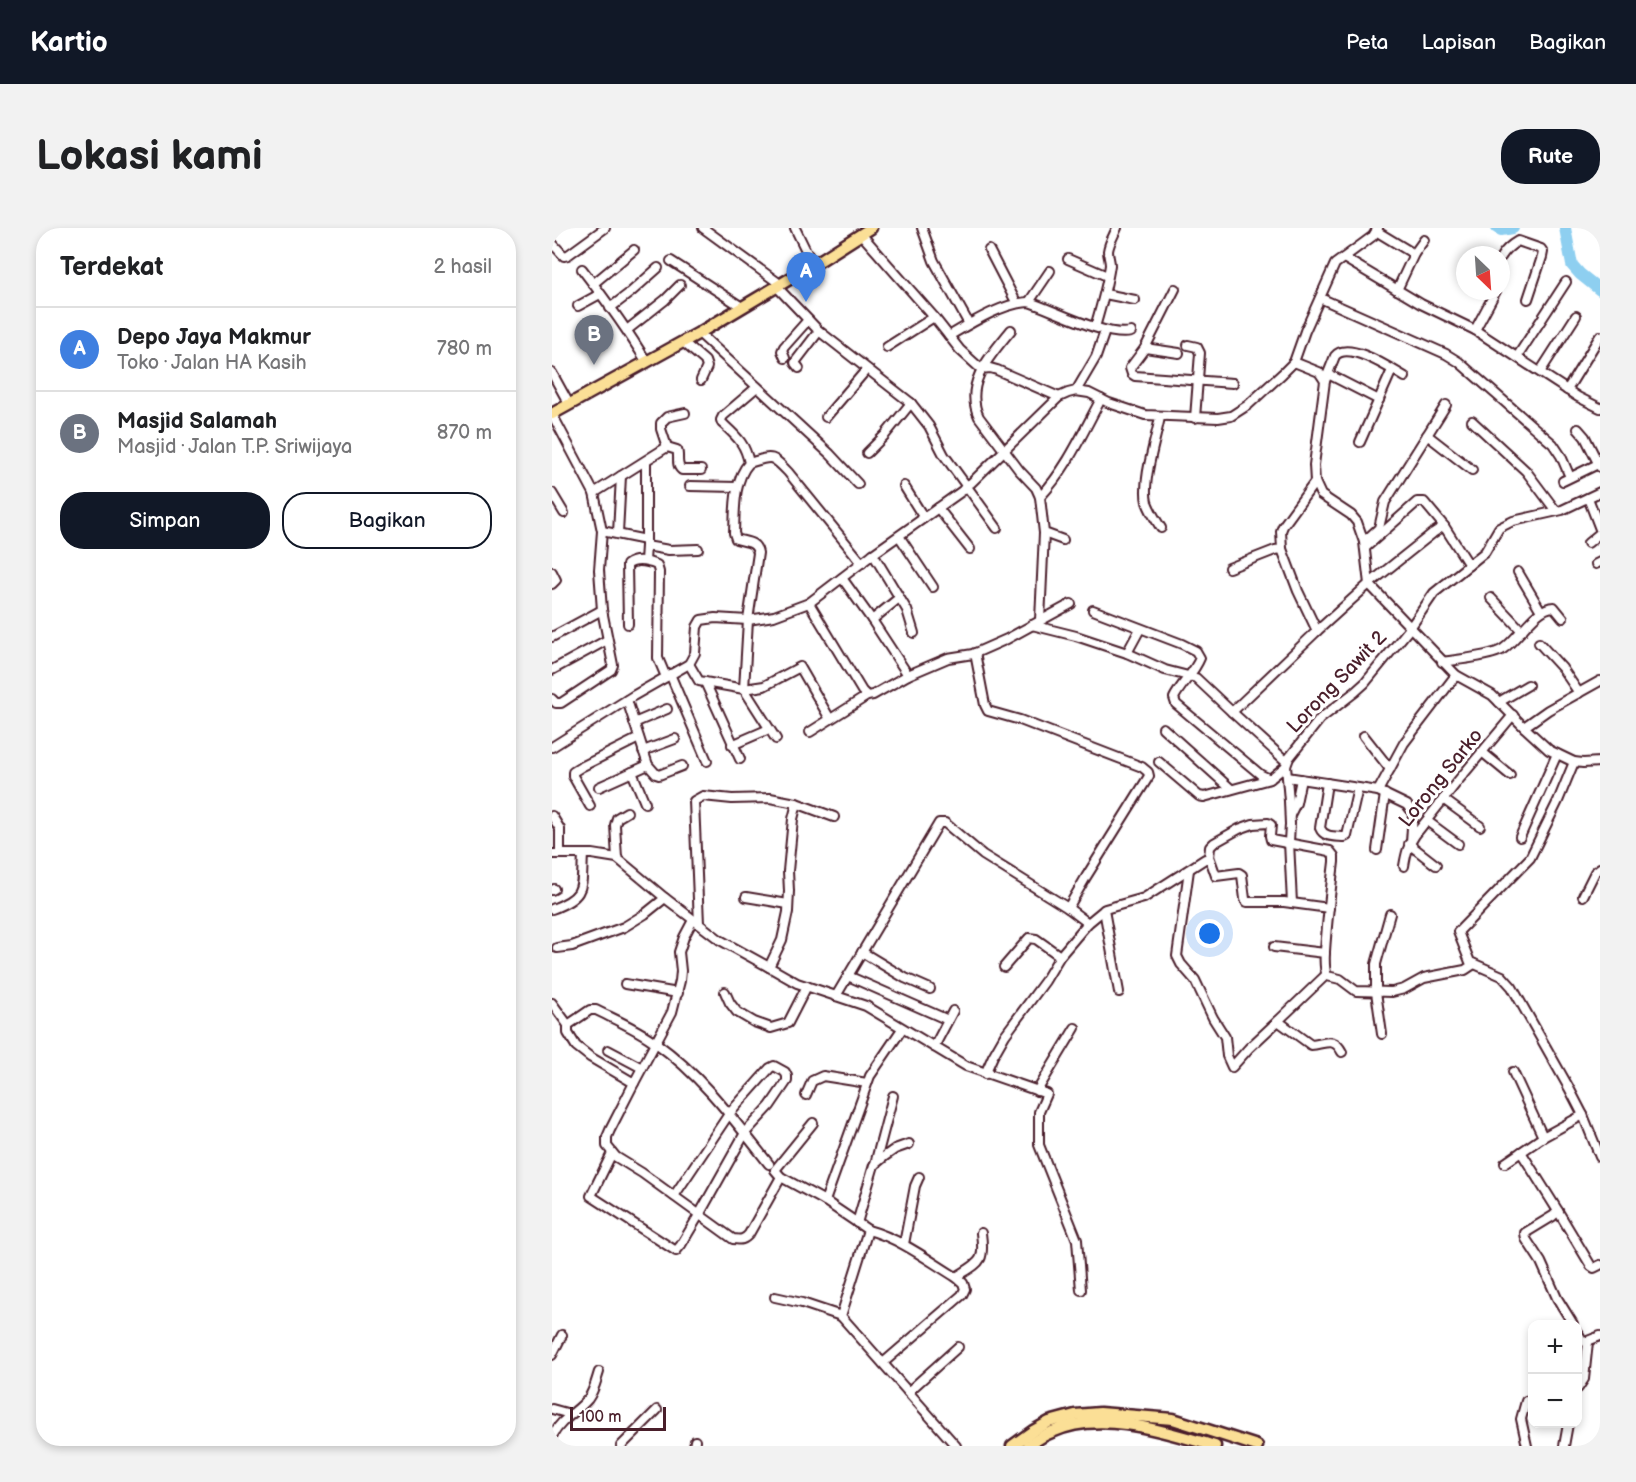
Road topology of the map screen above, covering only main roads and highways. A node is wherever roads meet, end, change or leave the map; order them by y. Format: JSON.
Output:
{"nodes":[{"id":1,"x":866,"y":231,"type":"edge"},
{"id":2,"x":552,"y":414,"type":"edge"},
{"id":3,"x":1012,"y":1446,"type":"edge"},
{"id":4,"x":1028,"y":1446,"type":"edge"},
{"id":5,"x":1215,"y":1446,"type":"edge"},
{"id":6,"x":1257,"y":1446,"type":"edge"}],
"edges":[{"from":1,"to":2,"type":"main road"},
{"from":3,"to":6,"type":"main road"},
{"from":4,"to":5,"type":"main road"}]}
